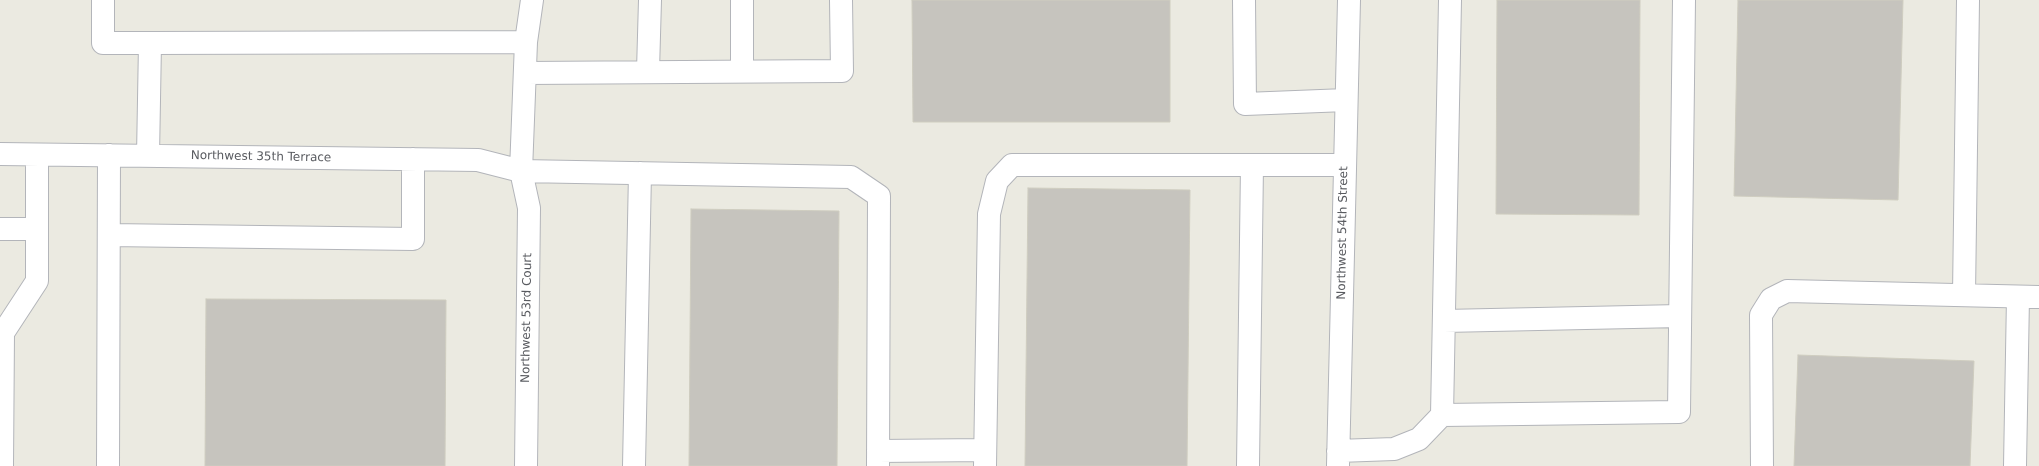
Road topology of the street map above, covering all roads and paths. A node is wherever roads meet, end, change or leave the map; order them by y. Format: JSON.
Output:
{"nodes":[{"id":1,"x":103,"y":0,"type":"edge"},
{"id":2,"x":532,"y":0,"type":"edge"},
{"id":3,"x":650,"y":0,"type":"edge"},
{"id":4,"x":742,"y":0,"type":"edge"},
{"id":5,"x":841,"y":0,"type":"edge"},
{"id":6,"x":1244,"y":0,"type":"edge"},
{"id":7,"x":1348,"y":0,"type":"edge"},
{"id":8,"x":1450,"y":0,"type":"edge"},
{"id":9,"x":1684,"y":0,"type":"edge"},
{"id":10,"x":1968,"y":0,"type":"edge"},
{"id":11,"x":526,"y":42,"type":"junction"},
{"id":12,"x":150,"y":43,"type":"junction"},
{"id":13,"x":648,"y":71,"type":"junction"},
{"id":14,"x":742,"y":71,"type":"junction"},
{"id":15,"x":525,"y":73,"type":"junction"},
{"id":16,"x":1346,"y":100,"type":"junction"},
{"id":17,"x":0,"y":154,"type":"edge"},
{"id":18,"x":37,"y":154,"type":"junction"},
{"id":19,"x":108,"y":155,"type":"junction"},
{"id":20,"x":148,"y":156,"type":"junction"},
{"id":21,"x":413,"y":159,"type":"junction"},
{"id":22,"x":1252,"y":165,"type":"junction"},
{"id":23,"x":1345,"y":165,"type":"junction"},
{"id":24,"x":521,"y":171,"type":"junction"},
{"id":25,"x":640,"y":173,"type":"junction"},
{"id":26,"x":0,"y":229,"type":"edge"},
{"id":27,"x":37,"y":229,"type":"junction"},
{"id":28,"x":108,"y":234,"type":"junction"},
{"id":29,"x":1964,"y":295,"type":"junction"},
{"id":30,"x":2029,"y":297,"type":"edge"},
{"id":31,"x":1680,"y":316,"type":"junction"},
{"id":32,"x":1444,"y":321,"type":"junction"},
{"id":33,"x":1442,"y":415,"type":"junction"},
{"id":34,"x":985,"y":458,"type":"edge"},
{"id":35,"x":1338,"y":458,"type":"edge"},
{"id":36,"x":878,"y":459,"type":"edge"},
{"id":37,"x":2,"y":466,"type":"edge"},
{"id":38,"x":108,"y":466,"type":"edge"},
{"id":39,"x":526,"y":466,"type":"edge"},
{"id":40,"x":634,"y":466,"type":"edge"},
{"id":41,"x":1248,"y":466,"type":"edge"},
{"id":42,"x":1762,"y":466,"type":"edge"},
{"id":43,"x":2015,"y":466,"type":"edge"}],
"edges":[{"from":1,"to":12,"type":"street"},
{"from":2,"to":11,"type":"street","name":"Northwest 53rd Court"},
{"from":3,"to":13,"type":"street"},
{"from":4,"to":14,"type":"street"},
{"from":5,"to":14,"type":"street"},
{"from":6,"to":16,"type":"street"},
{"from":7,"to":16,"type":"street","name":"Northwest 54th Street"},
{"from":8,"to":32,"type":"street"},
{"from":9,"to":31,"type":"street"},
{"from":10,"to":29,"type":"street"},
{"from":11,"to":12,"type":"street"},
{"from":11,"to":15,"type":"street","name":"Northwest 53rd Court"},
{"from":12,"to":20,"type":"street"},
{"from":13,"to":14,"type":"street"},
{"from":13,"to":15,"type":"street"},
{"from":15,"to":24,"type":"street","name":"Northwest 53rd Court"},
{"from":16,"to":23,"type":"street","name":"Northwest 54th Street"},
{"from":17,"to":18,"type":"street","name":"Northwest 35th Terrace"},
{"from":18,"to":19,"type":"street","name":"Northwest 35th Terrace"},
{"from":18,"to":27,"type":"street"},
{"from":19,"to":20,"type":"street","name":"Northwest 35th Terrace"},
{"from":19,"to":28,"type":"street"},
{"from":20,"to":21,"type":"street","name":"Northwest 35th Terrace"},
{"from":21,"to":24,"type":"street","name":"Northwest 35th Terrace"},
{"from":21,"to":28,"type":"street"},
{"from":22,"to":23,"type":"street"},
{"from":22,"to":34,"type":"street"},
{"from":22,"to":41,"type":"street"},
{"from":23,"to":35,"type":"street","name":"Northwest 54th Street"},
{"from":24,"to":25,"type":"street","name":"Northwest 35th Terrace"},
{"from":24,"to":39,"type":"street","name":"Northwest 53rd Court"},
{"from":25,"to":36,"type":"street","name":"Northwest 35th Terrace"},
{"from":25,"to":40,"type":"street"},
{"from":26,"to":27,"type":"street"},
{"from":27,"to":37,"type":"street"},
{"from":28,"to":38,"type":"street"},
{"from":29,"to":30,"type":"street"},
{"from":29,"to":42,"type":"street"},
{"from":30,"to":43,"type":"street"},
{"from":31,"to":32,"type":"street"},
{"from":31,"to":33,"type":"street"},
{"from":32,"to":33,"type":"street"},
{"from":33,"to":35,"type":"street"},
{"from":34,"to":36,"type":"street"}]}
